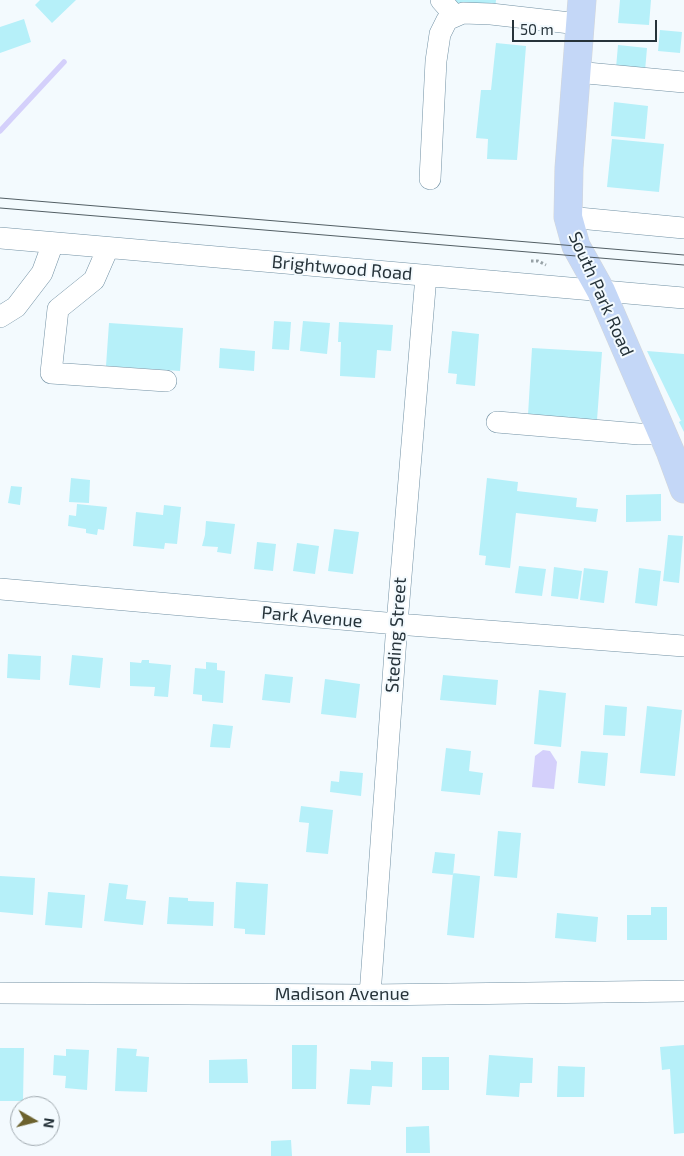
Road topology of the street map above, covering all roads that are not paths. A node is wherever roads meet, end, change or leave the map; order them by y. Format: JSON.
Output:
{"nodes":[{"id":1,"x":442,"y":0,"type":"edge"},
{"id":2,"x":580,"y":12,"type":"edge"},
{"id":3,"x":455,"y":16,"type":"junction"},
{"id":4,"x":576,"y":72,"type":"junction"},
{"id":5,"x":684,"y":82,"type":"edge"},
{"id":6,"x":430,"y":179,"type":"dead end"},
{"id":7,"x":568,"y":218,"type":"junction"},
{"id":8,"x":684,"y":228,"type":"edge"},
{"id":9,"x":0,"y":238,"type":"edge"},
{"id":10,"x":53,"y":243,"type":"junction"},
{"id":11,"x":108,"y":248,"type":"junction"},
{"id":12,"x":426,"y":276,"type":"junction"},
{"id":13,"x":601,"y":291,"type":"junction"},
{"id":14,"x":684,"y":298,"type":"edge"},
{"id":15,"x":0,"y":317,"type":"edge"},
{"id":16,"x":166,"y":381,"type":"dead end"},
{"id":17,"x":497,"y":422,"type":"dead end"},
{"id":18,"x":663,"y":434,"type":"junction"},
{"id":19,"x":684,"y":489,"type":"edge"},
{"id":20,"x":0,"y":589,"type":"edge"},
{"id":21,"x":397,"y":624,"type":"junction"},
{"id":22,"x":684,"y":646,"type":"edge"},
{"id":23,"x":684,"y":992,"type":"edge"},
{"id":24,"x":0,"y":993,"type":"edge"},
{"id":25,"x":370,"y":995,"type":"junction"}],
"edges":[{"from":1,"to":3,"type":"street"},
{"from":2,"to":3,"type":"street"},
{"from":2,"to":4,"type":"main road","name":"South Park Road"},
{"from":3,"to":6,"type":"street"},
{"from":4,"to":5,"type":"street"},
{"from":4,"to":7,"type":"main road","name":"South Park Road"},
{"from":7,"to":8,"type":"street"},
{"from":7,"to":13,"type":"main road","name":"South Park Road"},
{"from":9,"to":10,"type":"street","name":"Brightwood Road"},
{"from":10,"to":11,"type":"street","name":"Brightwood Road"},
{"from":10,"to":15,"type":"street"},
{"from":11,"to":12,"type":"street","name":"Brightwood Road"},
{"from":11,"to":16,"type":"street"},
{"from":12,"to":13,"type":"street","name":"Brightwood Road"},
{"from":12,"to":21,"type":"street","name":"Steding Street"},
{"from":13,"to":14,"type":"street","name":"Brightwood Road"},
{"from":13,"to":18,"type":"main road","name":"South Park Road"},
{"from":17,"to":18,"type":"street"},
{"from":18,"to":19,"type":"main road","name":"South Park Road"},
{"from":20,"to":21,"type":"street","name":"Park Avenue"},
{"from":21,"to":22,"type":"street","name":"Park Avenue"},
{"from":21,"to":25,"type":"street","name":"Steding Street"},
{"from":23,"to":25,"type":"street","name":"Madison Avenue"},
{"from":24,"to":25,"type":"street","name":"Madison Avenue"}]}
